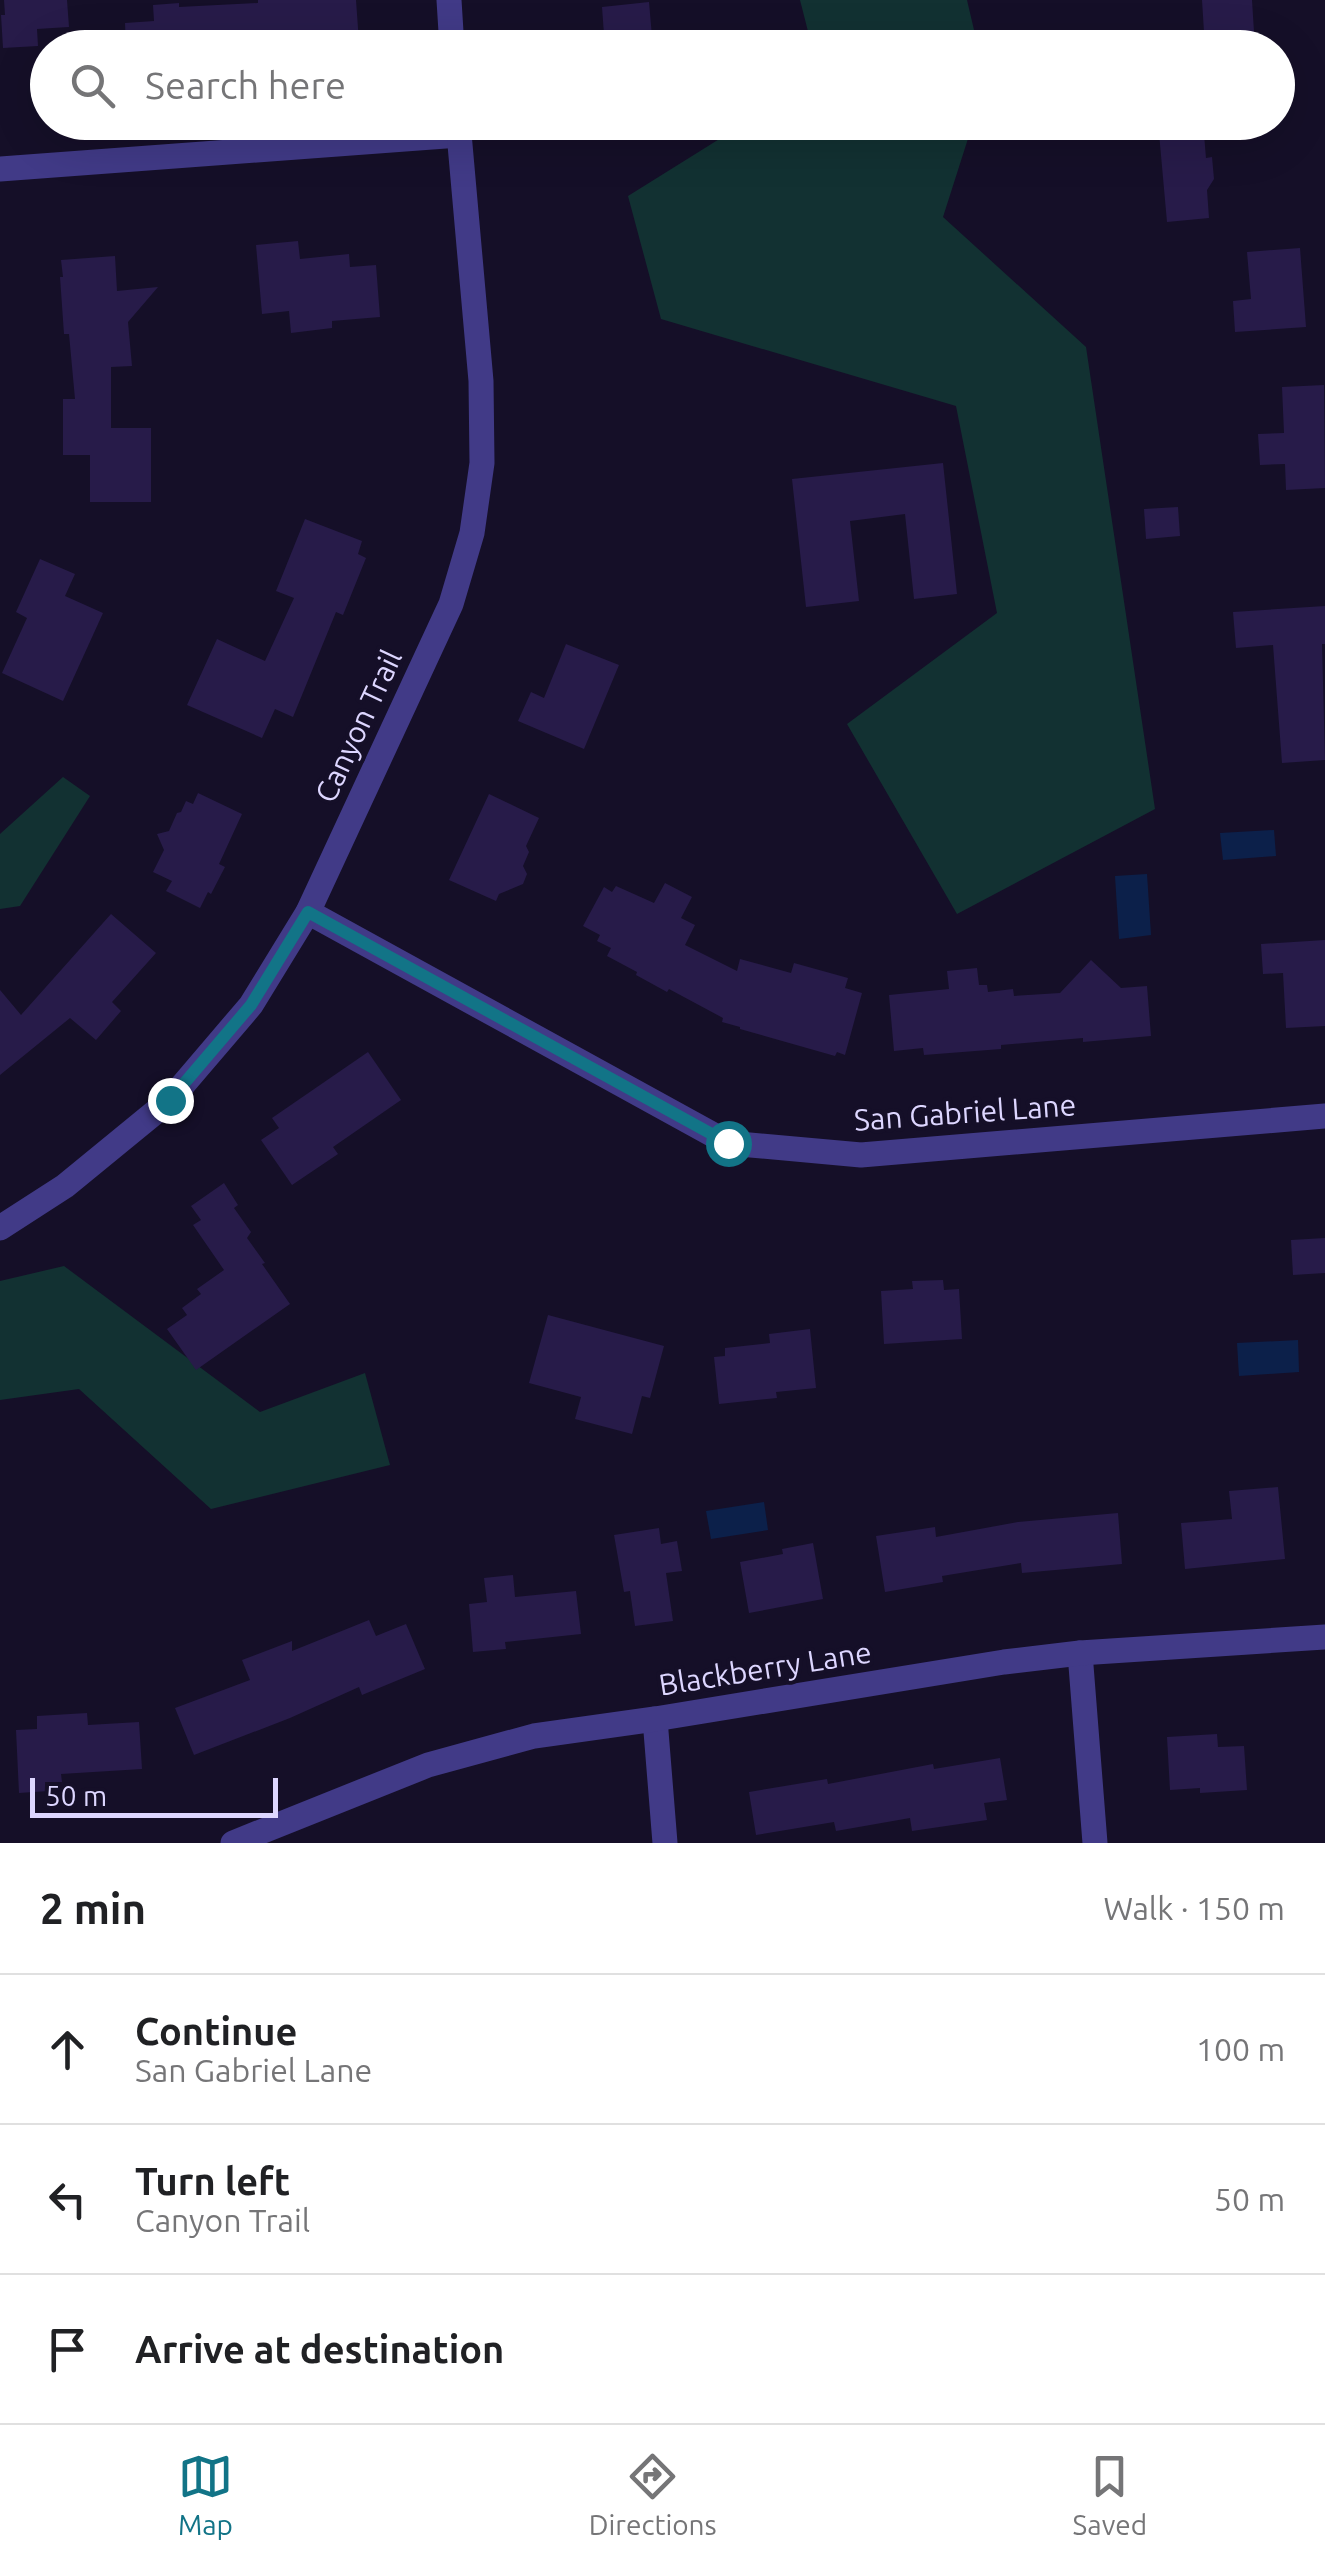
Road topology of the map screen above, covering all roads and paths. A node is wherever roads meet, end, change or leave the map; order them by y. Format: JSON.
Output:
{"nodes":[{"id":1,"x":448,"y":0,"type":"edge"},
{"id":2,"x":450,"y":30,"type":"edge"},
{"id":3,"x":332,"y":140,"type":"edge"},
{"id":4,"x":459,"y":140,"type":"edge"},
{"id":5,"x":0,"y":169,"type":"edge"},
{"id":6,"x":308,"y":912,"type":"junction"},
{"id":7,"x":1325,"y":1116,"type":"edge"},
{"id":8,"x":0,"y":1228,"type":"edge"},
{"id":9,"x":1325,"y":1637,"type":"edge"},
{"id":10,"x":1080,"y":1653,"type":"junction"},
{"id":11,"x":655,"y":1719,"type":"junction"},
{"id":12,"x":233,"y":1843,"type":"edge"},
{"id":13,"x":665,"y":1843,"type":"edge"},
{"id":14,"x":1095,"y":1843,"type":"edge"}],
"edges":[{"from":1,"to":2,"type":"street"},
{"from":3,"to":5,"type":"street"},
{"from":4,"to":6,"type":"street","name":"Canyon Trail"},
{"from":6,"to":7,"type":"street","name":"San Gabriel Lane"},
{"from":6,"to":8,"type":"street","name":"Canyon Trail"},
{"from":9,"to":10,"type":"street","name":"Blackberry Lane"},
{"from":10,"to":11,"type":"street","name":"Blackberry Lane"},
{"from":10,"to":14,"type":"street"},
{"from":11,"to":12,"type":"street","name":"Blackberry Lane"},
{"from":11,"to":13,"type":"street"}]}
